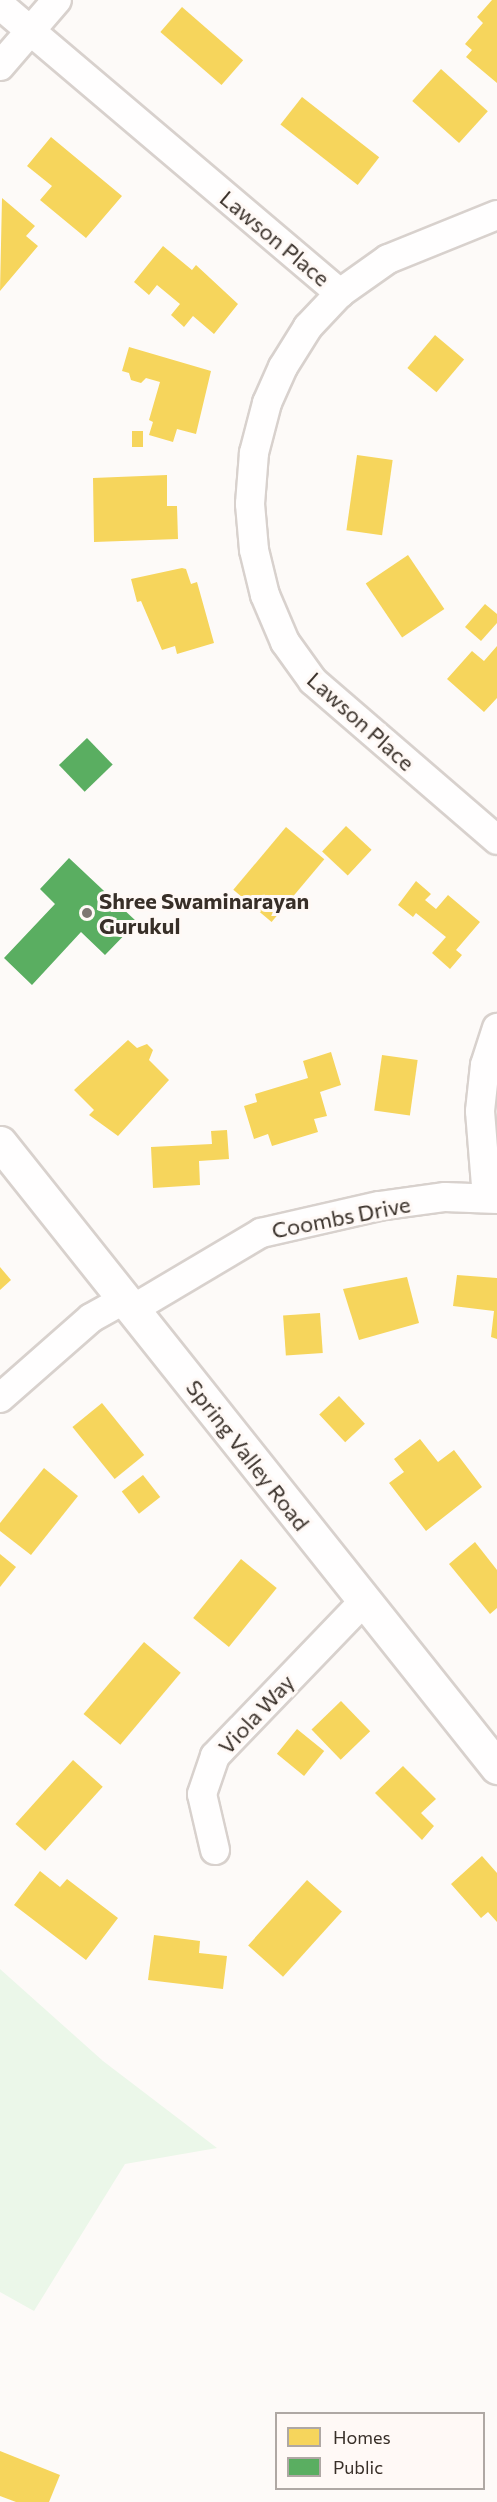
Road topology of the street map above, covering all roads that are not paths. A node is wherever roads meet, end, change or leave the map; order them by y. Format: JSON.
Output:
{"nodes":[{"id":1,"x":57,"y":0,"type":"edge"},
{"id":2,"x":0,"y":5,"type":"edge"},
{"id":3,"x":31,"y":31,"type":"junction"},
{"id":4,"x":0,"y":66,"type":"edge"},
{"id":5,"x":497,"y":215,"type":"edge"},
{"id":6,"x":340,"y":293,"type":"junction"},
{"id":7,"x":497,"y":840,"type":"edge"},
{"id":8,"x":497,"y":1028,"type":"edge"},
{"id":9,"x":0,"y":1143,"type":"edge"},
{"id":10,"x":492,"y":1199,"type":"edge"},
{"id":11,"x":129,"y":1304,"type":"junction"},
{"id":12,"x":0,"y":1398,"type":"edge"},
{"id":13,"x":363,"y":1602,"type":"junction"},
{"id":14,"x":497,"y":1767,"type":"edge"},
{"id":15,"x":215,"y":1850,"type":"dead end"}],
"edges":[{"from":1,"to":3,"type":"street"},
{"from":2,"to":3,"type":"street","name":"Lawson Place"},
{"from":3,"to":4,"type":"street"},
{"from":3,"to":6,"type":"street","name":"Lawson Place"},
{"from":5,"to":6,"type":"street"},
{"from":6,"to":7,"type":"street","name":"Lawson Place"},
{"from":8,"to":10,"type":"street"},
{"from":9,"to":11,"type":"street","name":"Spring Valley Road"},
{"from":10,"to":11,"type":"street","name":"Coombs Drive"},
{"from":11,"to":12,"type":"street","name":"Coombs Drive"},
{"from":11,"to":13,"type":"street","name":"Spring Valley Road"},
{"from":13,"to":14,"type":"street","name":"Spring Valley Road"},
{"from":13,"to":15,"type":"street","name":"Viola Way"}]}
